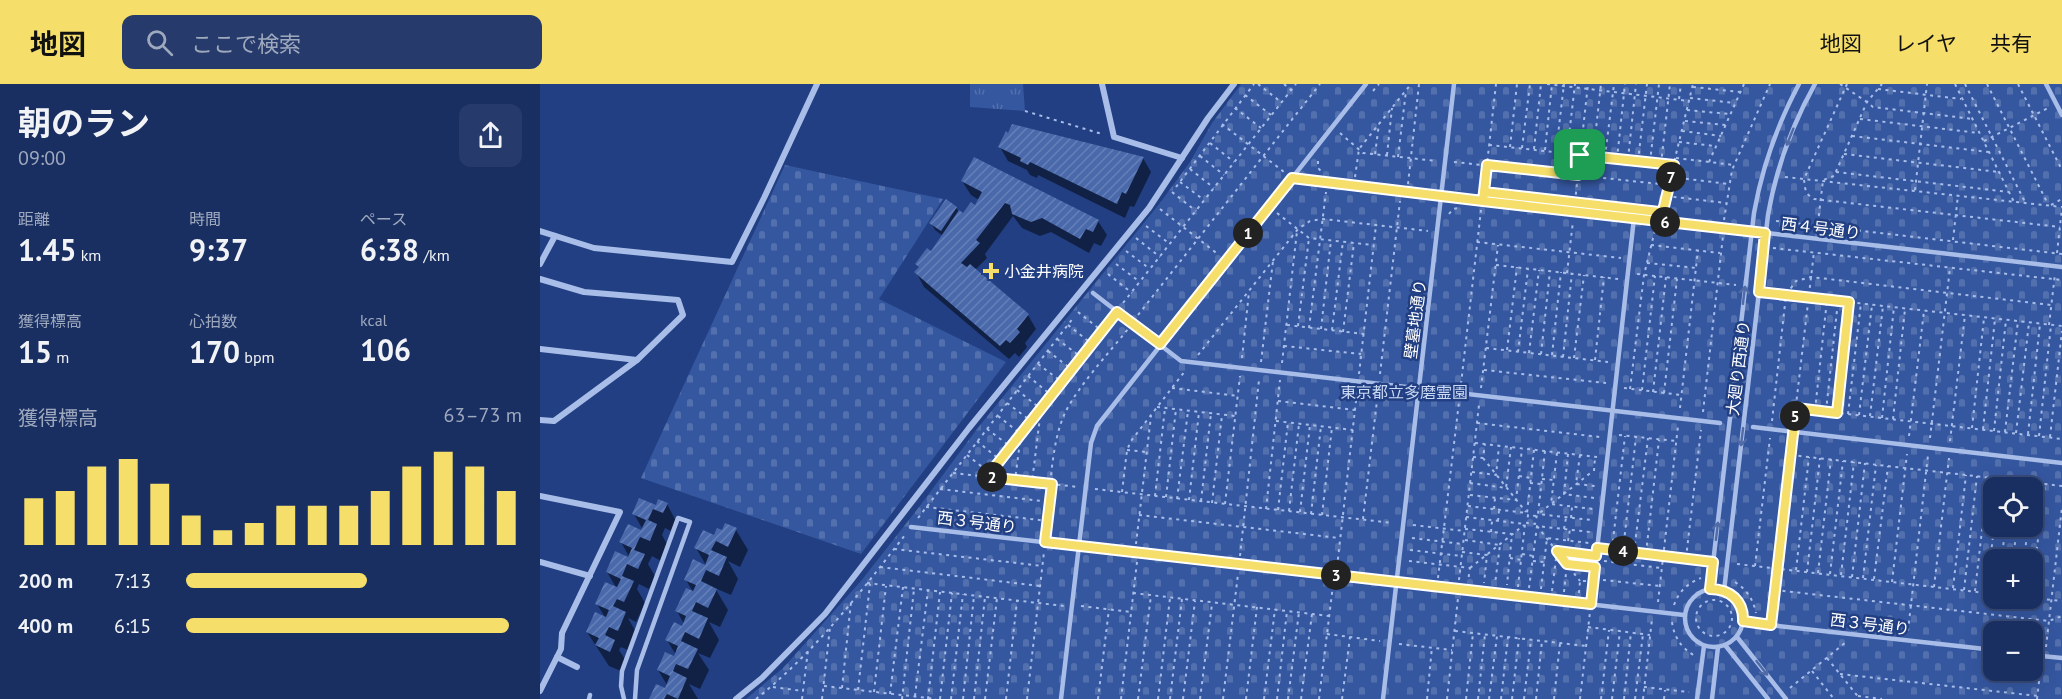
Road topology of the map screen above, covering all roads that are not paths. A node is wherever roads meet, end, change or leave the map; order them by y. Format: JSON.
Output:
{"nodes":[{"id":1,"x":817,"y":84,"type":"edge"},
{"id":2,"x":1102,"y":84,"type":"edge"},
{"id":3,"x":1234,"y":84,"type":"edge"},
{"id":4,"x":1366,"y":84,"type":"edge"},
{"id":5,"x":1454,"y":84,"type":"edge"},
{"id":6,"x":1799,"y":84,"type":"edge"},
{"id":7,"x":1815,"y":84,"type":"edge"},
{"id":8,"x":2046,"y":84,"type":"edge"},
{"id":9,"x":1784,"y":113,"type":"junction"},
{"id":10,"x":2062,"y":115,"type":"edge"},
{"id":11,"x":1797,"y":119,"type":"junction"},
{"id":12,"x":1182,"y":158,"type":"junction"},
{"id":13,"x":1292,"y":178,"type":"junction"},
{"id":14,"x":1441,"y":196,"type":"junction"},
{"id":15,"x":1634,"y":218,"type":"junction"},
{"id":16,"x":540,"y":231,"type":"edge"},
{"id":17,"x":1752,"y":232,"type":"junction"},
{"id":18,"x":1765,"y":233,"type":"junction"},
{"id":19,"x":555,"y":236,"type":"junction"},
{"id":20,"x":540,"y":264,"type":"edge"},
{"id":21,"x":2062,"y":267,"type":"edge"},
{"id":22,"x":540,"y":279,"type":"edge"},
{"id":23,"x":1093,"y":293,"type":"dead end"},
{"id":24,"x":1160,"y":344,"type":"junction"},
{"id":25,"x":540,"y":350,"type":"edge"},
{"id":26,"x":638,"y":360,"type":"junction"},
{"id":27,"x":1733,"y":387,"type":"junction"},
{"id":28,"x":1419,"y":389,"type":"junction"},
{"id":29,"x":1748,"y":389,"type":"junction"},
{"id":30,"x":1613,"y":411,"type":"junction"},
{"id":31,"x":540,"y":420,"type":"edge"},
{"id":32,"x":1720,"y":423,"type":"dead end"},
{"id":33,"x":1753,"y":427,"type":"dead end"},
{"id":34,"x":2062,"y":463,"type":"edge"},
{"id":35,"x":540,"y":496,"type":"edge"},
{"id":36,"x":912,"y":527,"type":"road end"},
{"id":37,"x":1079,"y":546,"type":"junction"},
{"id":38,"x":540,"y":562,"type":"edge"},
{"id":39,"x":590,"y":576,"type":"junction"},
{"id":40,"x":1397,"y":582,"type":"junction"},
{"id":41,"x":1710,"y":589,"type":"junction"},
{"id":42,"x":1724,"y":591,"type":"junction"},
{"id":43,"x":1591,"y":604,"type":"junction"},
{"id":44,"x":1684,"y":615,"type":"junction"},
{"id":45,"x":1743,"y":621,"type":"junction"},
{"id":46,"x":1737,"y":637,"type":"junction"},
{"id":47,"x":1725,"y":645,"type":"junction"},
{"id":48,"x":1704,"y":646,"type":"junction"},
{"id":49,"x":1718,"y":647,"type":"junction"},
{"id":50,"x":1983,"y":649,"type":"edge"},
{"id":51,"x":2043,"y":656,"type":"edge"},
{"id":52,"x":557,"y":657,"type":"junction"},
{"id":53,"x":2062,"y":658,"type":"edge"},
{"id":54,"x":577,"y":667,"type":"dead end"},
{"id":55,"x":540,"y":691,"type":"edge"},
{"id":56,"x":624,"y":699,"type":"edge"},
{"id":57,"x":635,"y":699,"type":"edge"},
{"id":58,"x":736,"y":699,"type":"edge"},
{"id":59,"x":1061,"y":699,"type":"edge"},
{"id":60,"x":1383,"y":699,"type":"edge"},
{"id":61,"x":1697,"y":699,"type":"edge"},
{"id":62,"x":1712,"y":699,"type":"edge"},
{"id":63,"x":1768,"y":699,"type":"edge"},
{"id":64,"x":1786,"y":699,"type":"edge"}],
"edges":[{"from":1,"to":19,"type":"street"},
{"from":2,"to":12,"type":"street"},
{"from":3,"to":12,"type":"street"},
{"from":4,"to":13,"type":"lane"},
{"from":5,"to":14,"type":"lane","name":"壁墓地通り"},
{"from":6,"to":9,"type":"lane","name":"大廻り西通り"},
{"from":7,"to":11,"type":"lane","name":"大廻り西通り"},
{"from":8,"to":10,"type":"lane"},
{"from":9,"to":11,"type":"lane"},
{"from":9,"to":17,"type":"lane","name":"大廻り西通り"},
{"from":11,"to":18,"type":"lane","name":"大廻り西通り","one_way":true},
{"from":12,"to":58,"type":"street"},
{"from":13,"to":14,"type":"lane","name":"西４号通り"},
{"from":13,"to":24,"type":"lane"},
{"from":14,"to":15,"type":"lane","name":"西４号通り"},
{"from":14,"to":28,"type":"lane","name":"壁墓地通り"},
{"from":15,"to":17,"type":"lane","name":"西４号通り"},
{"from":15,"to":30,"type":"lane"},
{"from":16,"to":19,"type":"street"},
{"from":17,"to":18,"type":"lane","name":"西４号通り"},
{"from":27,"to":17,"type":"lane","name":"大廻り西通り","one_way":true},
{"from":18,"to":21,"type":"lane","name":"西４号通り"},
{"from":18,"to":29,"type":"lane","name":"大廻り西通り"},
{"from":19,"to":20,"type":"street"},
{"from":22,"to":26,"type":"street"},
{"from":23,"to":24,"type":"lane"},
{"from":24,"to":28,"type":"lane"},
{"from":24,"to":37,"type":"lane"},
{"from":25,"to":26,"type":"street"},
{"from":26,"to":31,"type":"street"},
{"from":27,"to":29,"type":"lane"},
{"from":41,"to":27,"type":"lane","name":"大廻り西通り","one_way":true},
{"from":28,"to":30,"type":"lane"},
{"from":28,"to":40,"type":"lane","name":"壁墓地通り"},
{"from":29,"to":42,"type":"lane","name":"大廻り西通り","one_way":true},
{"from":30,"to":32,"type":"lane"},
{"from":30,"to":43,"type":"lane"},
{"from":33,"to":34,"type":"lane"},
{"from":35,"to":39,"type":"street"},
{"from":36,"to":37,"type":"lane","name":"西３号通り"},
{"from":37,"to":40,"type":"lane","name":"西３号通り"},
{"from":37,"to":59,"type":"lane"},
{"from":38,"to":39,"type":"street"},
{"from":39,"to":52,"type":"street"},
{"from":40,"to":43,"type":"lane","name":"西３号通り"},
{"from":40,"to":60,"type":"lane","name":"壁墓地通り"},
{"from":41,"to":42,"type":"lane"},
{"from":41,"to":44,"type":"lane"},
{"from":42,"to":45,"type":"lane"},
{"from":43,"to":44,"type":"lane","name":"西３号通り"},
{"from":44,"to":48,"type":"lane"},
{"from":45,"to":46,"type":"lane"},
{"from":45,"to":50,"type":"lane","name":"西３号通り"},
{"from":46,"to":47,"type":"lane"},
{"from":46,"to":64,"type":"lane","one_way":true},
{"from":47,"to":49,"type":"lane"},
{"from":47,"to":63,"type":"lane"},
{"from":48,"to":49,"type":"lane"},
{"from":48,"to":61,"type":"lane"},
{"from":49,"to":62,"type":"lane"},
{"from":51,"to":53,"type":"lane"},
{"from":52,"to":54,"type":"street"},
{"from":52,"to":55,"type":"street"},
{"from":56,"to":57,"type":"lane"}]}
